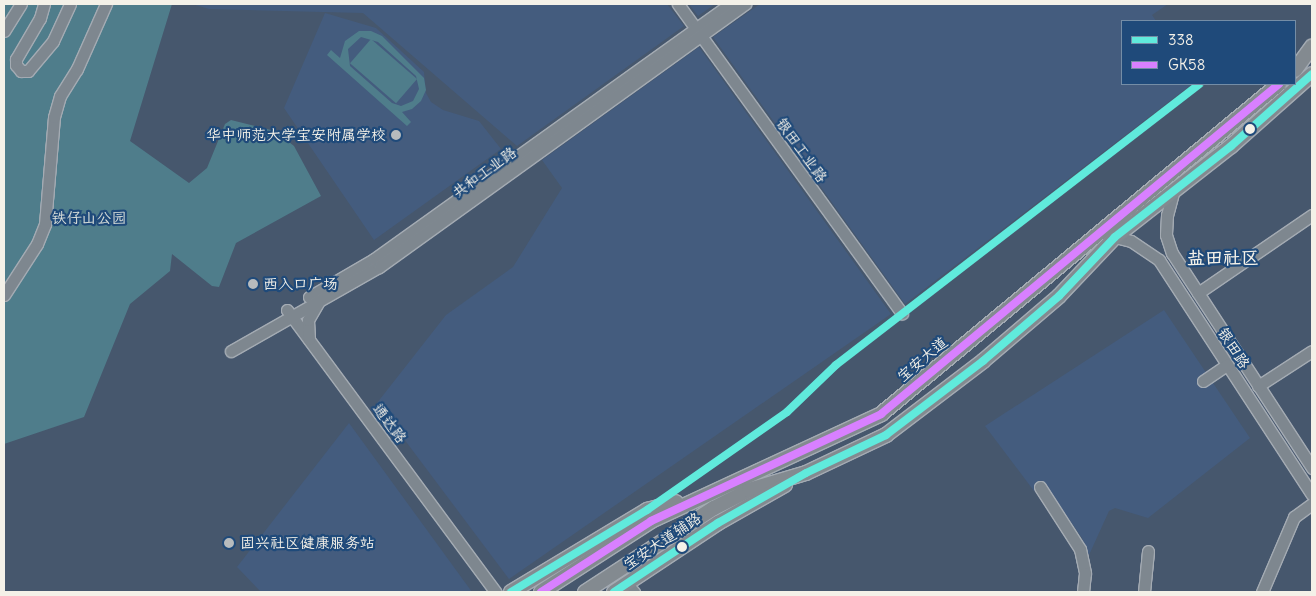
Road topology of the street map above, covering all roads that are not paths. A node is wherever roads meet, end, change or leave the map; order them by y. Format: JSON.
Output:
{"nodes":[{"id":1,"x":21,"y":4,"type":"edge"},
{"id":2,"x":44,"y":4,"type":"edge"},
{"id":3,"x":70,"y":4,"type":"edge"},
{"id":4,"x":106,"y":4,"type":"edge"},
{"id":5,"x":678,"y":4,"type":"edge"},
{"id":6,"x":730,"y":4,"type":"edge"},
{"id":7,"x":745,"y":4,"type":"edge"},
{"id":8,"x":4,"y":31,"type":"edge"},
{"id":9,"x":698,"y":32,"type":"junction"},
{"id":10,"x":1312,"y":47,"type":"edge"},
{"id":11,"x":1296,"y":69,"type":"edge"},
{"id":12,"x":1312,"y":74,"type":"edge"},
{"id":13,"x":1278,"y":85,"type":"edge"},
{"id":14,"x":1173,"y":193,"type":"junction"},
{"id":15,"x":1312,"y":215,"type":"edge"},
{"id":16,"x":1115,"y":237,"type":"junction"},
{"id":17,"x":1172,"y":253,"type":"junction"},
{"id":18,"x":1159,"y":260,"type":"junction"},
{"id":19,"x":1198,"y":293,"type":"junction"},
{"id":20,"x":4,"y":295,"type":"edge"},
{"id":21,"x":328,"y":296,"type":"junction"},
{"id":22,"x":289,"y":313,"type":"junction"},
{"id":23,"x":902,"y":314,"type":"dead end"},
{"id":24,"x":228,"y":349,"type":"dead end"},
{"id":25,"x":315,"y":349,"type":"junction"},
{"id":26,"x":1312,"y":351,"type":"edge"},
{"id":27,"x":1227,"y":364,"type":"junction"},
{"id":28,"x":1202,"y":381,"type":"dead end"},
{"id":29,"x":1258,"y":386,"type":"junction"},
{"id":30,"x":1312,"y":468,"type":"edge"},
{"id":31,"x":806,"y":473,"type":"junction"},
{"id":32,"x":1040,"y":488,"type":"dead end"},
{"id":33,"x":710,"y":492,"type":"junction"},
{"id":34,"x":1312,"y":495,"type":"edge"},
{"id":35,"x":1312,"y":504,"type":"edge"},
{"id":36,"x":1148,"y":551,"type":"dead end"},
{"id":37,"x":631,"y":588,"type":"edge"},
{"id":38,"x":496,"y":592,"type":"edge"},
{"id":39,"x":511,"y":592,"type":"edge"},
{"id":40,"x":541,"y":592,"type":"edge"},
{"id":41,"x":585,"y":592,"type":"edge"},
{"id":42,"x":614,"y":592,"type":"edge"},
{"id":43,"x":1083,"y":592,"type":"edge"},
{"id":44,"x":1144,"y":592,"type":"edge"},
{"id":45,"x":1262,"y":592,"type":"edge"}],
"edges":[{"from":1,"to":8,"type":"street"},
{"from":2,"to":3,"type":"street"},
{"from":4,"to":20,"type":"street"},
{"from":5,"to":9,"type":"street","name":"银田工业路"},
{"from":6,"to":9,"type":"street","name":"共和工业路"},
{"from":7,"to":9,"type":"street","name":"共和工业路"},
{"from":9,"to":21,"type":"street","name":"共和工业路"},
{"from":9,"to":22,"type":"street","name":"共和工业路"},
{"from":9,"to":23,"type":"street","name":"银田工业路"},
{"from":10,"to":11,"type":"main road"},
{"from":12,"to":14,"type":"main road"},
{"from":13,"to":33,"type":"main road","name":"宝安大道"},
{"from":14,"to":16,"type":"main road"},
{"from":14,"to":17,"type":"street","name":"银田路"},
{"from":15,"to":19,"type":"street"},
{"from":16,"to":18,"type":"street","name":"银田路"},
{"from":16,"to":31,"type":"main road"},
{"from":17,"to":18,"type":"street"},
{"from":17,"to":19,"type":"street","name":"银田路"},
{"from":18,"to":27,"type":"street","name":"银田路"},
{"from":19,"to":29,"type":"street","name":"银田路"},
{"from":21,"to":22,"type":"street","name":"共和工业路"},
{"from":21,"to":25,"type":"street"},
{"from":22,"to":24,"type":"street","name":"共和工业路"},
{"from":22,"to":25,"type":"street","name":"通达路"},
{"from":25,"to":38,"type":"street","name":"通达路"},
{"from":26,"to":29,"type":"street"},
{"from":27,"to":28,"type":"street"},
{"from":27,"to":34,"type":"street","name":"银田路"},
{"from":29,"to":30,"type":"street","name":"银田路"},
{"from":31,"to":37,"type":"main road","name":"宝安大道辅路"},
{"from":31,"to":41,"type":"main road"},
{"from":32,"to":43,"type":"street"},
{"from":33,"to":39,"type":"main road","name":"宝安大道辅路"},
{"from":33,"to":40,"type":"main road","name":"宝安大道"},
{"from":35,"to":45,"type":"street"},
{"from":36,"to":44,"type":"street"},
{"from":37,"to":42,"type":"main road","name":"宝安大道辅路"}]}
